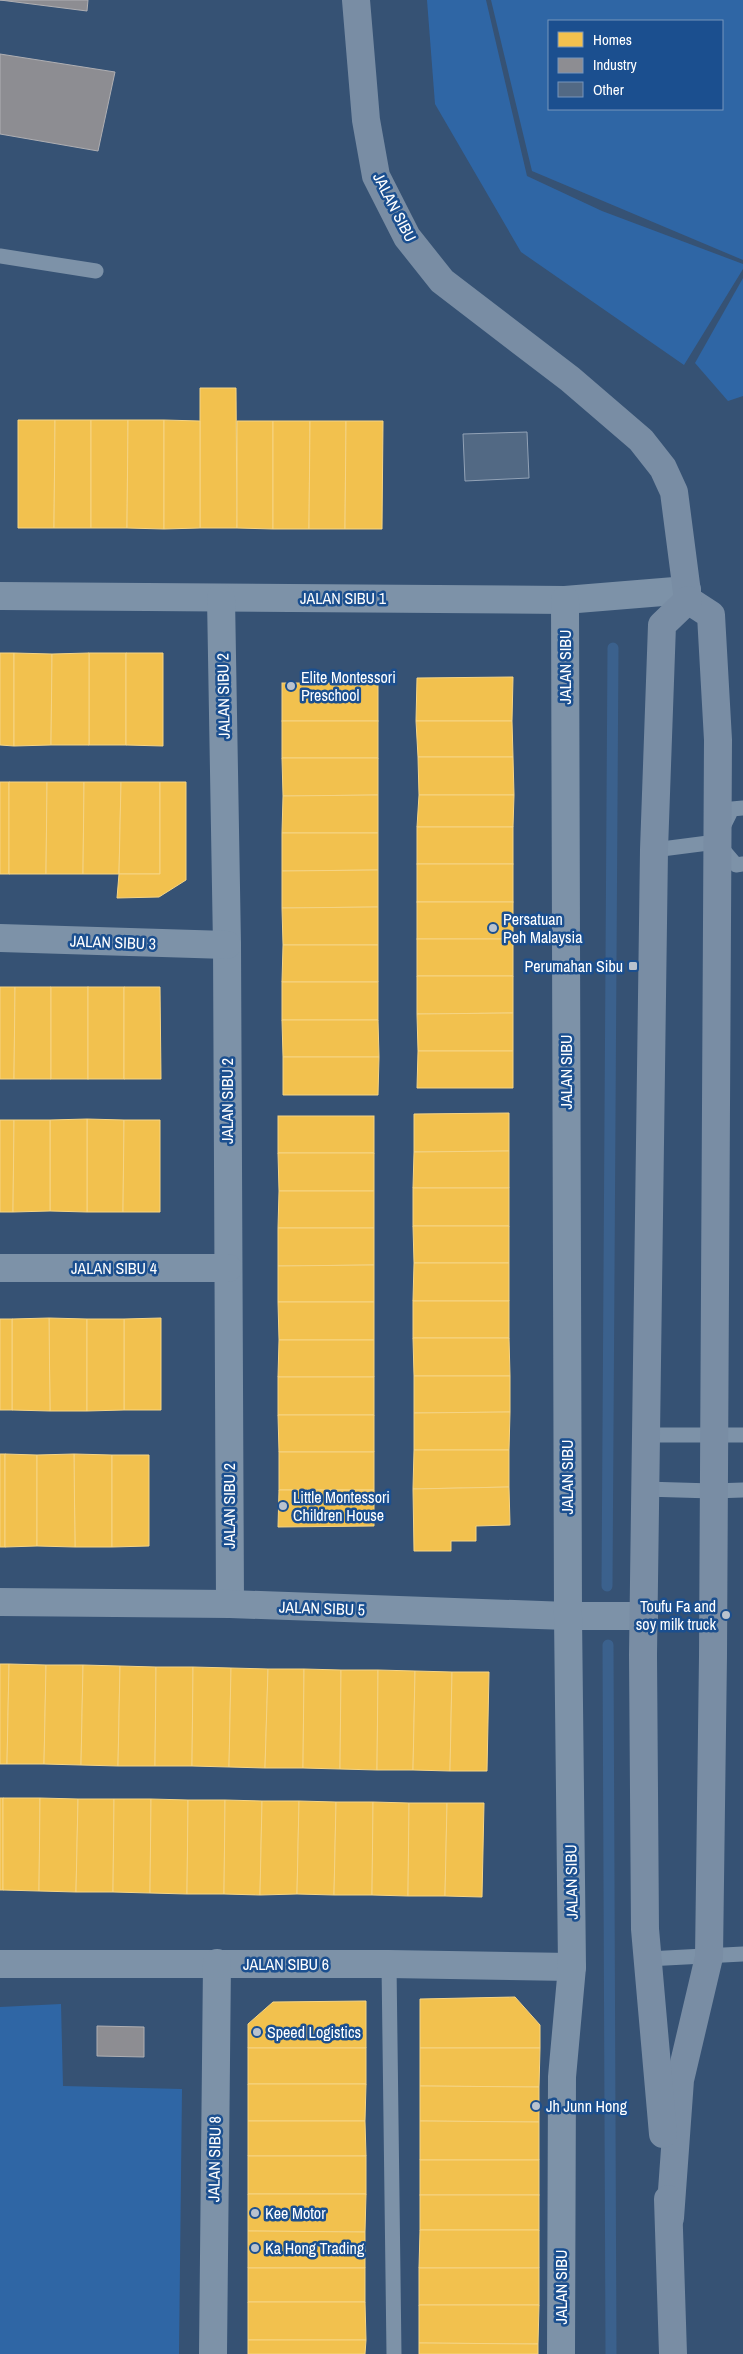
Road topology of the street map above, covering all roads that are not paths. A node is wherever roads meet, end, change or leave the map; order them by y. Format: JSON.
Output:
{"nodes":[{"id":1,"x":356,"y":0,"type":"edge"},
{"id":2,"x":0,"y":256,"type":"edge"},
{"id":3,"x":96,"y":271,"type":"dead end"},
{"id":4,"x":687,"y":595,"type":"junction"},
{"id":5,"x":0,"y":596,"type":"edge"},
{"id":6,"x":221,"y":598,"type":"junction"},
{"id":7,"x":565,"y":600,"type":"junction"},
{"id":8,"x":743,"y":808,"type":"edge"},
{"id":9,"x":716,"y":842,"type":"junction"},
{"id":10,"x":654,"y":850,"type":"junction"},
{"id":11,"x":743,"y":864,"type":"edge"},
{"id":12,"x":0,"y":938,"type":"edge"},
{"id":13,"x":227,"y":945,"type":"junction"},
{"id":14,"x":0,"y":1268,"type":"edge"},
{"id":15,"x":228,"y":1268,"type":"junction"},
{"id":16,"x":646,"y":1435,"type":"junction"},
{"id":17,"x":743,"y":1435,"type":"edge"},
{"id":18,"x":714,"y":1436,"type":"junction"},
{"id":19,"x":644,"y":1489,"type":"junction"},
{"id":20,"x":743,"y":1490,"type":"edge"},
{"id":21,"x":713,"y":1491,"type":"junction"},
{"id":22,"x":0,"y":1602,"type":"edge"},
{"id":23,"x":230,"y":1604,"type":"junction"},
{"id":24,"x":568,"y":1616,"type":"junction"},
{"id":25,"x":644,"y":1616,"type":"junction"},
{"id":26,"x":743,"y":1954,"type":"edge"},
{"id":27,"x":709,"y":1957,"type":"junction"},
{"id":28,"x":648,"y":1959,"type":"junction"},
{"id":29,"x":0,"y":1964,"type":"edge"},
{"id":30,"x":217,"y":1964,"type":"junction"},
{"id":31,"x":389,"y":1964,"type":"junction"},
{"id":32,"x":572,"y":1967,"type":"junction"},
{"id":33,"x":670,"y":2218,"type":"junction"},
{"id":34,"x":213,"y":2354,"type":"edge"},
{"id":35,"x":394,"y":2354,"type":"edge"},
{"id":36,"x":561,"y":2354,"type":"edge"},
{"id":37,"x":673,"y":2354,"type":"edge"}],
"edges":[{"from":1,"to":4,"type":"street","name":"JALAN SIBU"},
{"from":2,"to":3,"type":"lane"},
{"from":4,"to":7,"type":"street","name":"JALAN SIBU 1"},
{"from":4,"to":9,"type":"street"},
{"from":4,"to":10,"type":"street"},
{"from":5,"to":6,"type":"street","name":"JALAN SIBU 1"},
{"from":6,"to":7,"type":"street","name":"JALAN SIBU 1"},
{"from":6,"to":13,"type":"street","name":"JALAN SIBU 2"},
{"from":7,"to":24,"type":"street","name":"JALAN SIBU"},
{"from":8,"to":9,"type":"lane"},
{"from":9,"to":10,"type":"lane"},
{"from":9,"to":11,"type":"lane"},
{"from":9,"to":18,"type":"street"},
{"from":10,"to":16,"type":"street"},
{"from":12,"to":13,"type":"street","name":"JALAN SIBU 3"},
{"from":13,"to":15,"type":"street","name":"JALAN SIBU 2"},
{"from":14,"to":15,"type":"street","name":"JALAN SIBU 4"},
{"from":15,"to":23,"type":"street","name":"JALAN SIBU 2"},
{"from":16,"to":18,"type":"lane"},
{"from":16,"to":19,"type":"street"},
{"from":17,"to":18,"type":"lane"},
{"from":18,"to":21,"type":"street"},
{"from":19,"to":21,"type":"lane"},
{"from":19,"to":25,"type":"street"},
{"from":20,"to":21,"type":"lane"},
{"from":21,"to":27,"type":"street"},
{"from":22,"to":23,"type":"street","name":"JALAN SIBU 5"},
{"from":23,"to":24,"type":"street","name":"JALAN SIBU 5"},
{"from":24,"to":25,"type":"street","name":"JALAN SIBU 5"},
{"from":24,"to":32,"type":"street","name":"JALAN SIBU"},
{"from":25,"to":28,"type":"street"},
{"from":26,"to":27,"type":"lane"},
{"from":27,"to":28,"type":"lane"},
{"from":27,"to":33,"type":"street"},
{"from":28,"to":33,"type":"street"},
{"from":29,"to":30,"type":"street","name":"JALAN SIBU 6"},
{"from":30,"to":31,"type":"street","name":"JALAN SIBU 6"},
{"from":30,"to":34,"type":"street","name":"JALAN SIBU 8"},
{"from":31,"to":32,"type":"street","name":"JALAN SIBU 6"},
{"from":31,"to":35,"type":"lane"},
{"from":32,"to":36,"type":"street","name":"JALAN SIBU"},
{"from":33,"to":37,"type":"street"}]}
